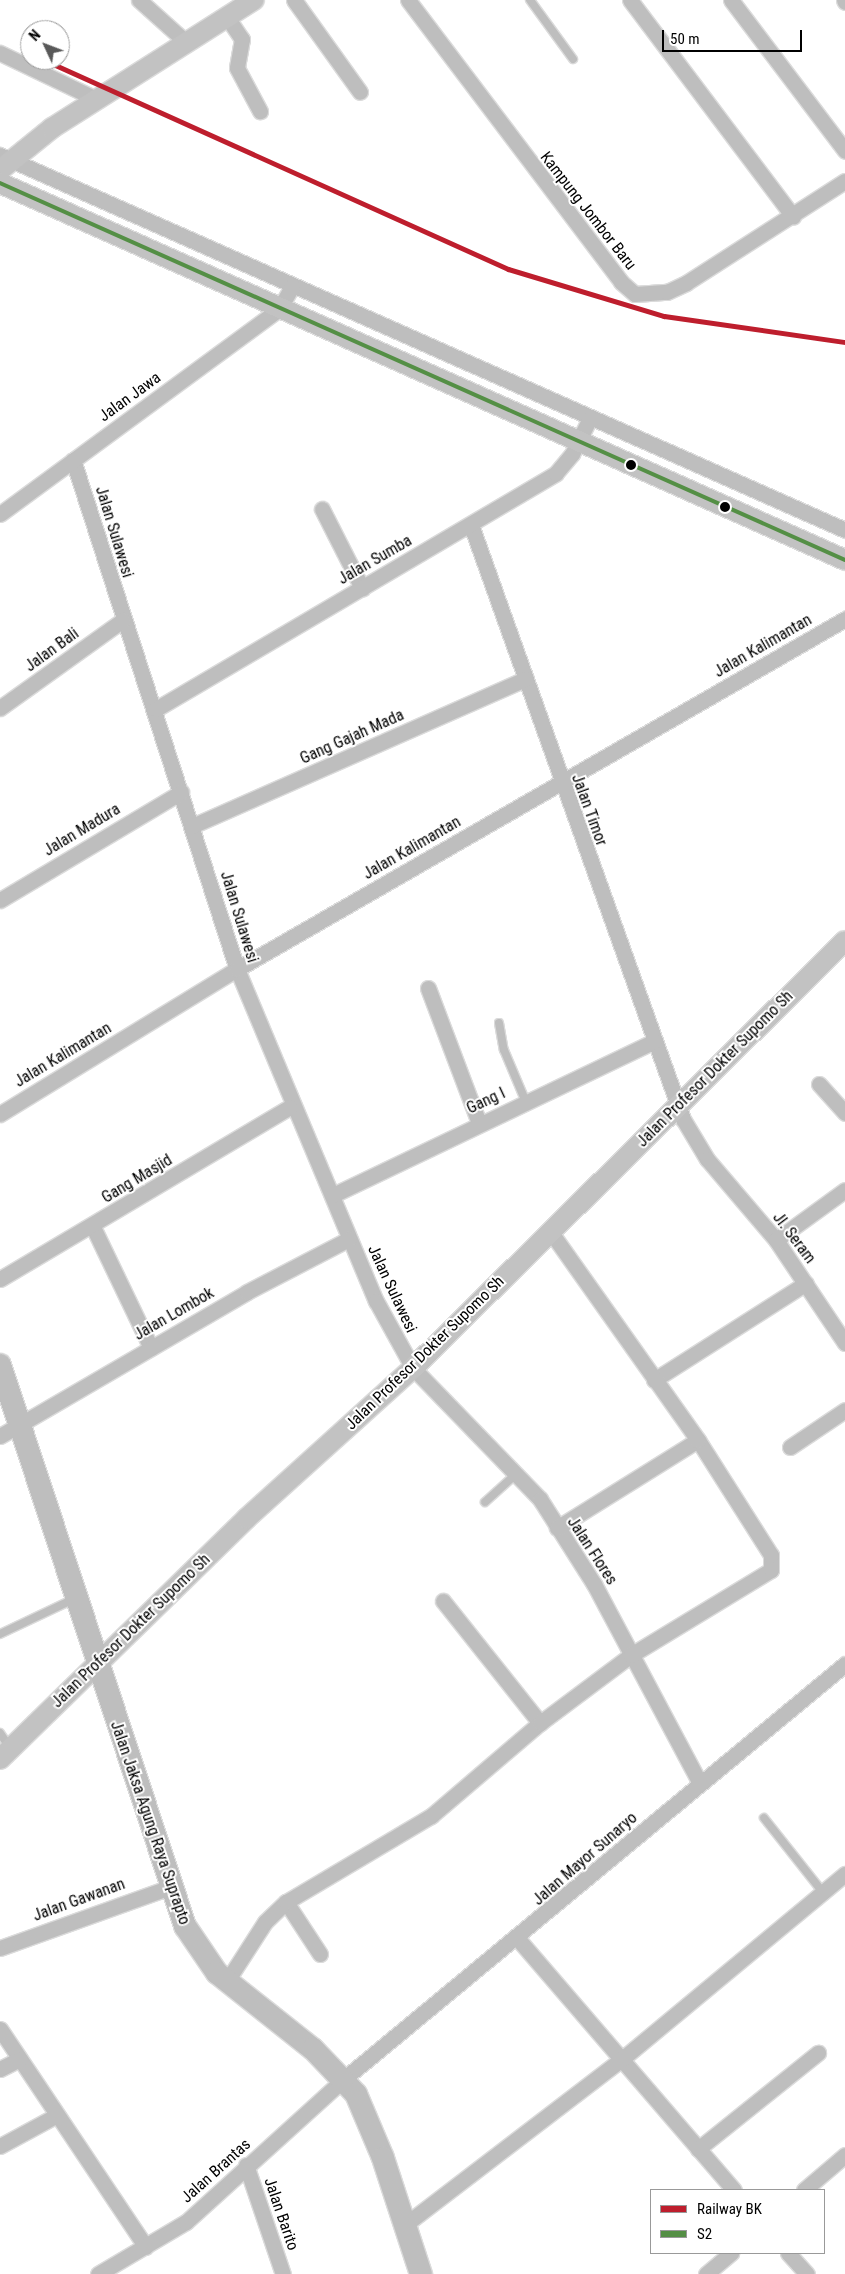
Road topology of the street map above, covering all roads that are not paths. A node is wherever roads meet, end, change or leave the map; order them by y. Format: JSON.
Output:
{"nodes":[{"id":1,"x":139,"y":0,"type":"edge"},
{"id":2,"x":294,"y":0,"type":"edge"},
{"id":3,"x":408,"y":0,"type":"edge"},
{"id":4,"x":530,"y":0,"type":"edge"},
{"id":5,"x":630,"y":0,"type":"edge"},
{"id":6,"x":731,"y":0,"type":"edge"},
{"id":7,"x":249,"y":1,"type":"edge"},
{"id":8,"x":228,"y":17,"type":"junction"},
{"id":9,"x":187,"y":42,"type":"junction"},
{"id":10,"x":0,"y":53,"type":"edge"},
{"id":11,"x":573,"y":59,"type":"dead end"},
{"id":12,"x":360,"y":92,"type":"dead end"},
{"id":13,"x":96,"y":99,"type":"junction"},
{"id":14,"x":260,"y":111,"type":"dead end"},
{"id":15,"x":845,"y":150,"type":"edge"},
{"id":16,"x":4,"y":162,"type":"edge"},
{"id":17,"x":845,"y":181,"type":"edge"},
{"id":18,"x":0,"y":184,"type":"edge"},
{"id":19,"x":793,"y":216,"type":"junction"},
{"id":20,"x":292,"y":286,"type":"junction"},
{"id":21,"x":280,"y":308,"type":"junction"},
{"id":22,"x":590,"y":418,"type":"junction"},
{"id":23,"x":578,"y":444,"type":"junction"},
{"id":24,"x":73,"y":460,"type":"junction"},
{"id":25,"x":322,"y":509,"type":"dead end"},
{"id":26,"x":0,"y":514,"type":"edge"},
{"id":27,"x":471,"y":525,"type":"junction"},
{"id":28,"x":845,"y":530,"type":"edge"},
{"id":29,"x":845,"y":560,"type":"edge"},
{"id":30,"x":362,"y":588,"type":"junction"},
{"id":31,"x":845,"y":618,"type":"edge"},
{"id":32,"x":123,"y":620,"type":"junction"},
{"id":33,"x":526,"y":679,"type":"junction"},
{"id":34,"x":0,"y":708,"type":"edge"},
{"id":35,"x":156,"y":709,"type":"junction"},
{"id":36,"x":560,"y":784,"type":"junction"},
{"id":37,"x":181,"y":792,"type":"junction"},
{"id":38,"x":192,"y":826,"type":"junction"},
{"id":39,"x":0,"y":900,"type":"edge"},
{"id":40,"x":845,"y":940,"type":"edge"},
{"id":41,"x":236,"y":970,"type":"junction"},
{"id":42,"x":428,"y":988,"type":"dead end"},
{"id":43,"x":499,"y":1023,"type":"dead end"},
{"id":44,"x":654,"y":1041,"type":"junction"},
{"id":45,"x":819,"y":1084,"type":"dead end"},
{"id":46,"x":526,"y":1102,"type":"junction"},
{"id":47,"x":678,"y":1105,"type":"junction"},
{"id":48,"x":290,"y":1107,"type":"junction"},
{"id":49,"x":845,"y":1113,"type":"edge"},
{"id":50,"x":0,"y":1114,"type":"edge"},
{"id":51,"x":479,"y":1123,"type":"junction"},
{"id":52,"x":845,"y":1190,"type":"edge"},
{"id":53,"x":333,"y":1195,"type":"junction"},
{"id":54,"x":93,"y":1227,"type":"junction"},
{"id":55,"x":551,"y":1232,"type":"junction"},
{"id":56,"x":349,"y":1240,"type":"junction"},
{"id":57,"x":776,"y":1240,"type":"junction"},
{"id":58,"x":0,"y":1279,"type":"edge"},
{"id":59,"x":806,"y":1283,"type":"junction"},
{"id":60,"x":845,"y":1343,"type":"edge"},
{"id":61,"x":152,"y":1348,"type":"junction"},
{"id":62,"x":0,"y":1364,"type":"edge"},
{"id":63,"x":413,"y":1368,"type":"junction"},
{"id":64,"x":654,"y":1380,"type":"junction"},
{"id":65,"x":845,"y":1410,"type":"edge"},
{"id":66,"x":18,"y":1422,"type":"junction"},
{"id":67,"x":0,"y":1436,"type":"edge"},
{"id":68,"x":698,"y":1440,"type":"junction"},
{"id":69,"x":790,"y":1447,"type":"dead end"},
{"id":70,"x":516,"y":1474,"type":"junction"},
{"id":71,"x":485,"y":1502,"type":"dead end"},
{"id":72,"x":557,"y":1528,"type":"junction"},
{"id":73,"x":74,"y":1599,"type":"junction"},
{"id":74,"x":443,"y":1600,"type":"dead end"},
{"id":75,"x":0,"y":1634,"type":"edge"},
{"id":76,"x":631,"y":1655,"type":"junction"},
{"id":77,"x":845,"y":1664,"type":"edge"},
{"id":78,"x":97,"y":1666,"type":"junction"},
{"id":79,"x":540,"y":1723,"type":"junction"},
{"id":80,"x":3,"y":1747,"type":"edge"},
{"id":81,"x":700,"y":1783,"type":"junction"},
{"id":82,"x":764,"y":1818,"type":"dead end"},
{"id":83,"x":845,"y":1874,"type":"edge"},
{"id":84,"x":170,"y":1887,"type":"junction"},
{"id":85,"x":821,"y":1890,"type":"junction"},
{"id":86,"x":286,"y":1902,"type":"junction"},
{"id":87,"x":518,"y":1939,"type":"junction"},
{"id":88,"x":0,"y":1948,"type":"edge"},
{"id":89,"x":320,"y":1954,"type":"dead end"},
{"id":90,"x":227,"y":1981,"type":"junction"},
{"id":91,"x":0,"y":2029,"type":"edge"},
{"id":92,"x":818,"y":2053,"type":"dead end"},
{"id":93,"x":20,"y":2058,"type":"junction"},
{"id":94,"x":622,"y":2059,"type":"junction"},
{"id":95,"x":0,"y":2069,"type":"edge"},
{"id":96,"x":345,"y":2078,"type":"junction"},
{"id":97,"x":57,"y":2115,"type":"junction"},
{"id":98,"x":0,"y":2146,"type":"edge"},
{"id":99,"x":698,"y":2149,"type":"junction"},
{"id":100,"x":845,"y":2155,"type":"edge"},
{"id":101,"x":246,"y":2165,"type":"junction"},
{"id":102,"x":733,"y":2189,"type":"edge"},
{"id":103,"x":805,"y":2189,"type":"edge"},
{"id":104,"x":406,"y":2224,"type":"junction"},
{"id":105,"x":146,"y":2247,"type":"junction"},
{"id":106,"x":730,"y":2254,"type":"edge"},
{"id":107,"x":789,"y":2254,"type":"edge"},
{"id":108,"x":98,"y":2274,"type":"edge"},
{"id":109,"x":283,"y":2274,"type":"edge"},
{"id":110,"x":421,"y":2274,"type":"edge"},
{"id":111,"x":706,"y":2274,"type":"edge"},
{"id":112,"x":807,"y":2274,"type":"edge"}],
"edges":[{"from":1,"to":9,"type":"street"},
{"from":2,"to":12,"type":"street"},
{"from":3,"to":19,"type":"street","name":"Kampung Jombor Baru"},
{"from":4,"to":11,"type":"lane"},
{"from":5,"to":19,"type":"street"},
{"from":6,"to":15,"type":"street"},
{"from":7,"to":8,"type":"street"},
{"from":8,"to":9,"type":"street"},
{"from":8,"to":14,"type":"street"},
{"from":9,"to":13,"type":"street"},
{"from":10,"to":13,"type":"street"},
{"from":13,"to":16,"type":"street"},
{"from":16,"to":20,"type":"street"},
{"from":17,"to":19,"type":"street","name":"Kampung Jombor Baru"},
{"from":18,"to":21,"type":"street"},
{"from":20,"to":21,"type":"street"},
{"from":20,"to":22,"type":"street"},
{"from":21,"to":23,"type":"street"},
{"from":21,"to":24,"type":"street","name":"Jalan Jawa"},
{"from":22,"to":23,"type":"street","name":"Jalan Sumba"},
{"from":22,"to":28,"type":"street"},
{"from":23,"to":27,"type":"street","name":"Jalan Sumba"},
{"from":23,"to":29,"type":"street"},
{"from":24,"to":26,"type":"street","name":"Jalan Jawa"},
{"from":24,"to":32,"type":"street","name":"Jalan Sulawesi"},
{"from":25,"to":30,"type":"street"},
{"from":27,"to":30,"type":"street","name":"Jalan Sumba"},
{"from":27,"to":33,"type":"street","name":"Jalan Timor"},
{"from":30,"to":35,"type":"street","name":"Jalan Sumba"},
{"from":31,"to":36,"type":"street","name":"Jalan Kalimantan"},
{"from":32,"to":34,"type":"street","name":"Jalan Bali"},
{"from":32,"to":35,"type":"street","name":"Jalan Sulawesi"},
{"from":33,"to":36,"type":"street","name":"Jalan Timor"},
{"from":33,"to":38,"type":"street","name":"Gang Gajah Mada"},
{"from":35,"to":37,"type":"street","name":"Jalan Sulawesi"},
{"from":36,"to":41,"type":"street","name":"Jalan Kalimantan"},
{"from":36,"to":44,"type":"street","name":"Jalan Timor"},
{"from":37,"to":38,"type":"street","name":"Jalan Sulawesi"},
{"from":37,"to":39,"type":"street","name":"Jalan Madura"},
{"from":38,"to":41,"type":"street","name":"Jalan Sulawesi"},
{"from":40,"to":47,"type":"street","name":"Jalan Profesor Dokter Supomo Sh"},
{"from":41,"to":48,"type":"street","name":"Jalan Sulawesi"},
{"from":41,"to":50,"type":"street","name":"Jalan Kalimantan"},
{"from":42,"to":51,"type":"street"},
{"from":43,"to":46,"type":"lane"},
{"from":44,"to":46,"type":"street","name":"Gang I"},
{"from":44,"to":47,"type":"street","name":"Jalan Timor"},
{"from":45,"to":49,"type":"street"},
{"from":46,"to":51,"type":"street","name":"Gang I"},
{"from":47,"to":55,"type":"street","name":"Jalan Profesor Dokter Supomo Sh"},
{"from":47,"to":57,"type":"street","name":"Jl. Seram"},
{"from":48,"to":53,"type":"street","name":"Jalan Sulawesi"},
{"from":48,"to":54,"type":"street","name":"Gang Masjid"},
{"from":51,"to":53,"type":"street","name":"Gang I"},
{"from":52,"to":57,"type":"street"},
{"from":53,"to":56,"type":"street","name":"Jalan Sulawesi"},
{"from":54,"to":58,"type":"street","name":"Gang Masjid"},
{"from":54,"to":61,"type":"street"},
{"from":55,"to":63,"type":"street","name":"Jalan Profesor Dokter Supomo Sh"},
{"from":55,"to":64,"type":"street"},
{"from":56,"to":61,"type":"street","name":"Jalan Lombok"},
{"from":56,"to":63,"type":"street","name":"Jalan Sulawesi"},
{"from":57,"to":59,"type":"street","name":"Jl. Seram"},
{"from":59,"to":60,"type":"street","name":"Jl. Seram"},
{"from":59,"to":64,"type":"street"},
{"from":61,"to":66,"type":"street","name":"Jalan Lombok"},
{"from":62,"to":66,"type":"main road","name":"Jalan Jaksa Agung Raya Suprapto"},
{"from":63,"to":70,"type":"street","name":"Jalan Flores"},
{"from":63,"to":78,"type":"street","name":"Jalan Profesor Dokter Supomo Sh"},
{"from":64,"to":68,"type":"street"},
{"from":65,"to":69,"type":"street"},
{"from":66,"to":67,"type":"street","name":"Jalan Lombok"},
{"from":66,"to":73,"type":"main road","name":"Jalan Jaksa Agung Raya Suprapto"},
{"from":68,"to":72,"type":"street"},
{"from":68,"to":76,"type":"street"},
{"from":70,"to":71,"type":"lane"},
{"from":70,"to":72,"type":"street","name":"Jalan Flores"},
{"from":72,"to":76,"type":"street","name":"Jalan Flores"},
{"from":73,"to":75,"type":"lane"},
{"from":73,"to":78,"type":"main road","name":"Jalan Jaksa Agung Raya Suprapto"},
{"from":74,"to":79,"type":"street"},
{"from":76,"to":79,"type":"street"},
{"from":76,"to":81,"type":"street","name":"Jalan Flores"},
{"from":77,"to":81,"type":"street","name":"Jalan Mayor Sunaryo"},
{"from":78,"to":80,"type":"street","name":"Jalan Profesor Dokter Supomo Sh"},
{"from":78,"to":84,"type":"main road","name":"Jalan Jaksa Agung Raya Suprapto"},
{"from":79,"to":86,"type":"street"},
{"from":81,"to":87,"type":"street","name":"Jalan Mayor Sunaryo"},
{"from":82,"to":85,"type":"lane"},
{"from":83,"to":85,"type":"street"},
{"from":84,"to":88,"type":"street","name":"Jalan Gawanan"},
{"from":84,"to":90,"type":"main road","name":"Jalan Jaksa Agung Raya Suprapto"},
{"from":85,"to":94,"type":"street"},
{"from":86,"to":89,"type":"street"},
{"from":86,"to":90,"type":"street"},
{"from":87,"to":94,"type":"street"},
{"from":87,"to":96,"type":"street","name":"Jalan Mayor Sunaryo"},
{"from":90,"to":96,"type":"main road","name":"Jalan Jaksa Agung Raya Suprapto"},
{"from":91,"to":93,"type":"street"},
{"from":92,"to":99,"type":"street"},
{"from":93,"to":95,"type":"street"},
{"from":93,"to":97,"type":"street"},
{"from":94,"to":99,"type":"street"},
{"from":94,"to":104,"type":"street"},
{"from":96,"to":101,"type":"street","name":"Jalan Brantas"},
{"from":96,"to":104,"type":"main road","name":"Jalan Jaksa Agung Raya Suprapto"},
{"from":97,"to":98,"type":"street"},
{"from":97,"to":105,"type":"street"},
{"from":99,"to":102,"type":"street"},
{"from":100,"to":103,"type":"street"},
{"from":101,"to":105,"type":"street","name":"Jalan Brantas"},
{"from":101,"to":109,"type":"street","name":"Jalan Barito"},
{"from":104,"to":110,"type":"main road","name":"Jalan Jaksa Agung Raya Suprapto"},
{"from":105,"to":108,"type":"street","name":"Jalan Brantas"},
{"from":106,"to":111,"type":"street"},
{"from":107,"to":112,"type":"street"}]}
